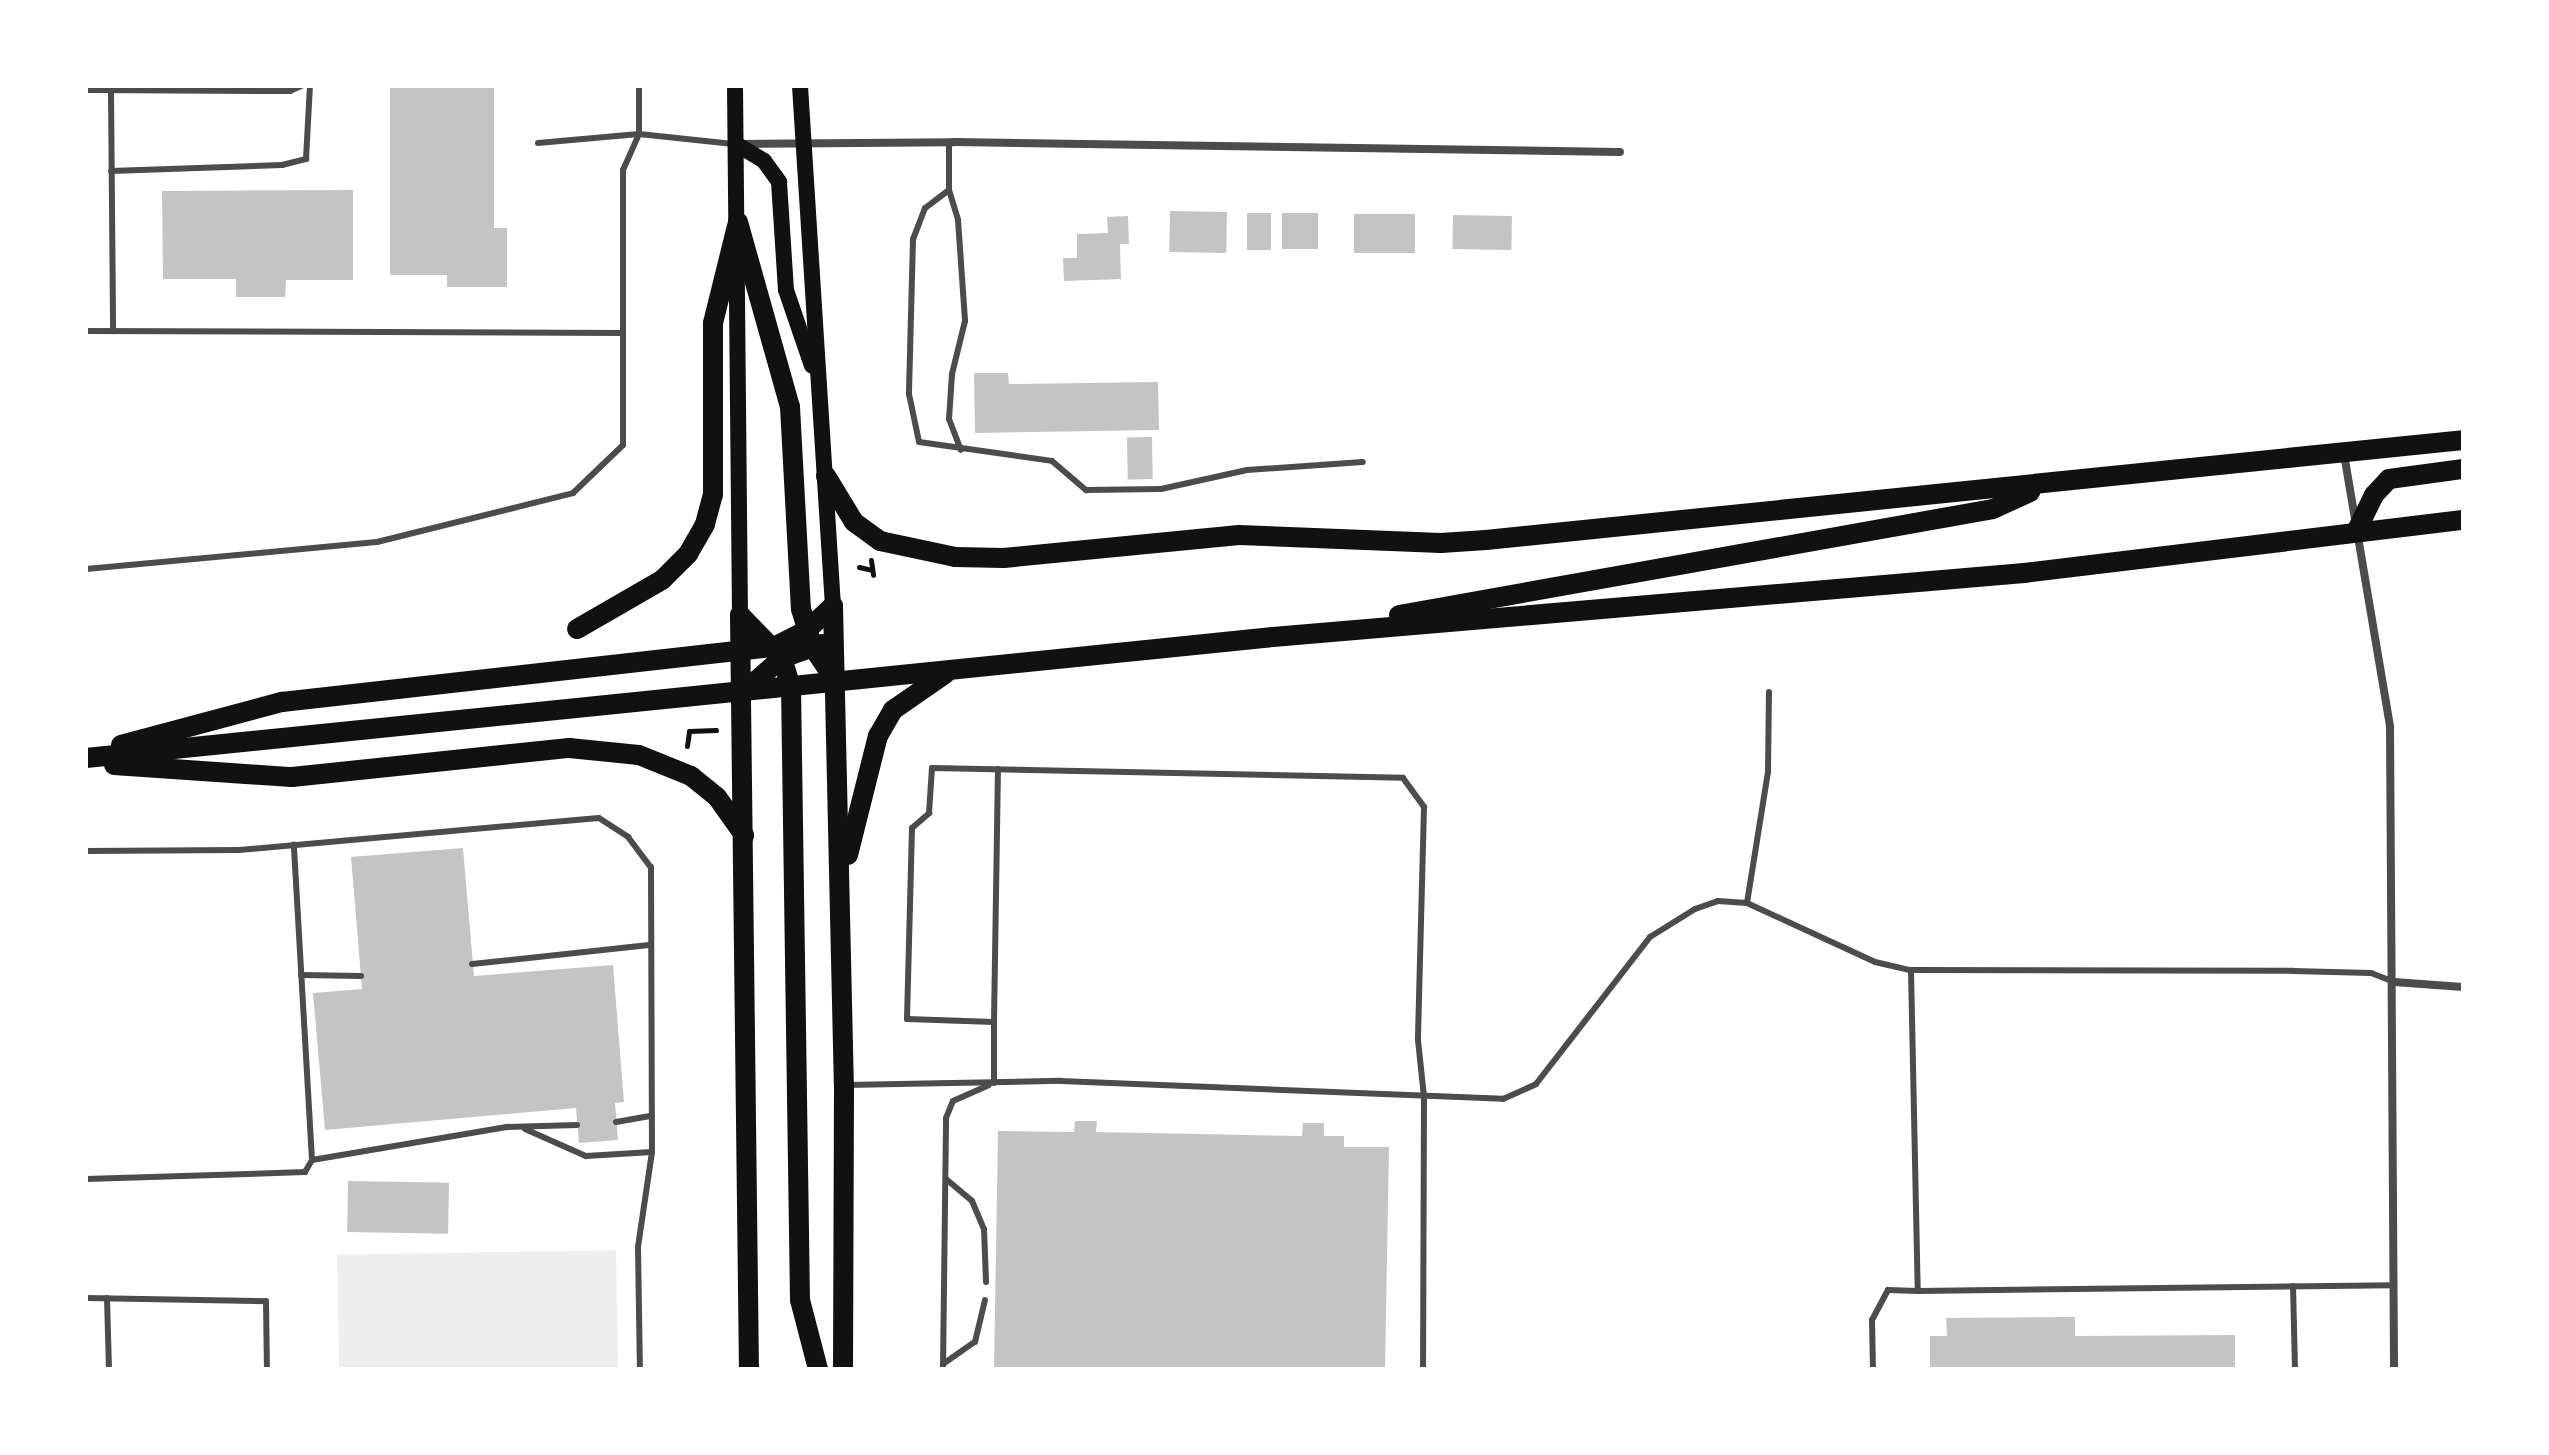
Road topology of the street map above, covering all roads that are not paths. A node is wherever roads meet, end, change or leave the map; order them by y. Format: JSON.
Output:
{"nodes":[{"id":1,"x":301,"y":86,"type":"edge"},
{"id":2,"x":310,"y":86,"type":"edge"},
{"id":3,"x":639,"y":86,"type":"edge"},
{"id":4,"x":735,"y":86,"type":"edge"},
{"id":5,"x":800,"y":86,"type":"edge"},
{"id":6,"x":86,"y":90,"type":"edge"},
{"id":7,"x":111,"y":91,"type":"junction"},
{"id":8,"x":639,"y":134,"type":"junction"},
{"id":9,"x":949,"y":142,"type":"junction"},
{"id":10,"x":538,"y":143,"type":"dead end"},
{"id":11,"x":736,"y":144,"type":"junction"},
{"id":12,"x":802,"y":144,"type":"junction"},
{"id":13,"x":1620,"y":152,"type":"dead end"},
{"id":14,"x":111,"y":171,"type":"junction"},
{"id":15,"x":949,"y":190,"type":"junction"},
{"id":16,"x":738,"y":222,"type":"junction"},
{"id":17,"x":86,"y":331,"type":"edge"},
{"id":18,"x":113,"y":331,"type":"junction"},
{"id":19,"x":623,"y":333,"type":"junction"},
{"id":20,"x":819,"y":389,"type":"junction"},
{"id":21,"x":2463,"y":440,"type":"edge"},
{"id":22,"x":961,"y":450,"type":"junction"},
{"id":23,"x":2344,"y":453,"type":"junction"},
{"id":24,"x":1363,"y":462,"type":"dead end"},
{"id":25,"x":2463,"y":469,"type":"edge"},
{"id":26,"x":826,"y":476,"type":"junction"},
{"id":27,"x":2044,"y":484,"type":"junction"},
{"id":28,"x":2463,"y":520,"type":"edge"},
{"id":29,"x":2356,"y":532,"type":"junction"},
{"id":30,"x":86,"y":569,"type":"edge"},
{"id":31,"x":833,"y":606,"type":"junction"},
{"id":32,"x":740,"y":615,"type":"junction"},
{"id":33,"x":577,"y":629,"type":"dead end"},
{"id":34,"x":1273,"y":637,"type":"junction"},
{"id":35,"x":809,"y":639,"type":"junction"},
{"id":36,"x":835,"y":641,"type":"junction"},
{"id":37,"x":778,"y":652,"type":"junction"},
{"id":38,"x":741,"y":653,"type":"junction"},
{"id":39,"x":946,"y":673,"type":"junction"},
{"id":40,"x":837,"y":683,"type":"junction"},
{"id":41,"x":791,"y":687,"type":"junction"},
{"id":42,"x":1769,"y":692,"type":"dead end"},
{"id":43,"x":742,"y":693,"type":"junction"},
{"id":44,"x":86,"y":759,"type":"edge"},
{"id":45,"x":998,"y":769,"type":"junction"},
{"id":46,"x":744,"y":835,"type":"junction"},
{"id":47,"x":294,"y":845,"type":"junction"},
{"id":48,"x":86,"y":851,"type":"edge"},
{"id":49,"x":840,"y":882,"type":"junction"},
{"id":50,"x":1747,"y":903,"type":"junction"},
{"id":51,"x":649,"y":945,"type":"junction"},
{"id":52,"x":472,"y":964,"type":"dead end"},
{"id":53,"x":1911,"y":970,"type":"junction"},
{"id":54,"x":301,"y":975,"type":"junction"},
{"id":55,"x":361,"y":976,"type":"dead end"},
{"id":56,"x":2394,"y":982,"type":"junction"},
{"id":57,"x":2463,"y":987,"type":"edge"},
{"id":58,"x":994,"y":1022,"type":"junction"},
{"id":59,"x":994,"y":1083,"type":"junction"},
{"id":60,"x":844,"y":1085,"type":"junction"},
{"id":61,"x":1424,"y":1097,"type":"junction"},
{"id":62,"x":651,"y":1116,"type":"junction"},
{"id":63,"x":616,"y":1122,"type":"dead end"},
{"id":64,"x":577,"y":1125,"type":"dead end"},
{"id":65,"x":522,"y":1127,"type":"junction"},
{"id":66,"x":652,"y":1152,"type":"junction"},
{"id":67,"x":312,"y":1160,"type":"junction"},
{"id":68,"x":86,"y":1179,"type":"edge"},
{"id":69,"x":946,"y":1179,"type":"junction"},
{"id":70,"x":986,"y":1282,"type":"dead end"},
{"id":71,"x":2394,"y":1285,"type":"junction"},
{"id":72,"x":2293,"y":1286,"type":"junction"},
{"id":73,"x":1918,"y":1291,"type":"junction"},
{"id":74,"x":86,"y":1298,"type":"edge"},
{"id":75,"x":107,"y":1298,"type":"junction"},
{"id":76,"x":985,"y":1300,"type":"dead end"},
{"id":77,"x":943,"y":1367,"type":"edge"},
{"id":78,"x":109,"y":1369,"type":"edge"},
{"id":79,"x":267,"y":1369,"type":"edge"},
{"id":80,"x":640,"y":1369,"type":"edge"},
{"id":81,"x":749,"y":1369,"type":"edge"},
{"id":82,"x":818,"y":1369,"type":"edge"},
{"id":83,"x":843,"y":1369,"type":"edge"},
{"id":84,"x":1423,"y":1369,"type":"edge"},
{"id":85,"x":1873,"y":1369,"type":"edge"},
{"id":86,"x":2295,"y":1369,"type":"edge"},
{"id":87,"x":2394,"y":1369,"type":"edge"}],
"edges":[{"from":1,"to":7,"type":"lane"},
{"from":2,"to":14,"type":"lane"},
{"from":3,"to":8,"type":"lane"},
{"from":4,"to":11,"type":"main road"},
{"from":5,"to":12,"type":"main road"},
{"from":6,"to":7,"type":"lane"},
{"from":7,"to":14,"type":"lane"},
{"from":8,"to":10,"type":"lane"},
{"from":8,"to":11,"type":"lane"},
{"from":8,"to":19,"type":"lane"},
{"from":9,"to":12,"type":"street"},
{"from":9,"to":13,"type":"street"},
{"from":9,"to":15,"type":"lane"},
{"from":11,"to":12,"type":"street"},
{"from":11,"to":16,"type":"main road"},
{"from":11,"to":20,"type":"main road"},
{"from":12,"to":20,"type":"main road"},
{"from":14,"to":18,"type":"lane"},
{"from":15,"to":22,"type":"lane"},
{"from":15,"to":22,"type":"lane"},
{"from":16,"to":32,"type":"main road"},
{"from":16,"to":33,"type":"main road"},
{"from":16,"to":35,"type":"main road"},
{"from":17,"to":18,"type":"lane"},
{"from":18,"to":19,"type":"lane"},
{"from":19,"to":30,"type":"lane"},
{"from":20,"to":26,"type":"main road"},
{"from":21,"to":23,"type":"main road"},
{"from":22,"to":24,"type":"lane"},
{"from":23,"to":27,"type":"main road"},
{"from":23,"to":29,"type":"street"},
{"from":25,"to":29,"type":"main road"},
{"from":26,"to":27,"type":"main road"},
{"from":26,"to":31,"type":"main road"},
{"from":27,"to":34,"type":"main road"},
{"from":28,"to":29,"type":"main road"},
{"from":29,"to":34,"type":"main road"},
{"from":29,"to":56,"type":"street"},
{"from":31,"to":35,"type":"main road"},
{"from":31,"to":36,"type":"main road"},
{"from":32,"to":37,"type":"main road"},
{"from":32,"to":38,"type":"main road"},
{"from":34,"to":39,"type":"main road"},
{"from":35,"to":36,"type":"main road"},
{"from":35,"to":37,"type":"main road"},
{"from":35,"to":40,"type":"main road"},
{"from":36,"to":40,"type":"main road"},
{"from":37,"to":38,"type":"main road"},
{"from":37,"to":41,"type":"main road"},
{"from":37,"to":43,"type":"main road"},
{"from":38,"to":43,"type":"main road"},
{"from":38,"to":44,"type":"main road"},
{"from":39,"to":40,"type":"main road"},
{"from":39,"to":49,"type":"main road"},
{"from":40,"to":41,"type":"main road"},
{"from":40,"to":49,"type":"main road"},
{"from":41,"to":43,"type":"main road"},
{"from":41,"to":82,"type":"main road"},
{"from":42,"to":50,"type":"lane"},
{"from":43,"to":44,"type":"main road"},
{"from":43,"to":46,"type":"main road"},
{"from":44,"to":46,"type":"main road"},
{"from":45,"to":58,"type":"lane"},
{"from":45,"to":58,"type":"lane"},
{"from":45,"to":61,"type":"lane"},
{"from":46,"to":81,"type":"main road"},
{"from":47,"to":48,"type":"lane"},
{"from":47,"to":51,"type":"lane"},
{"from":47,"to":54,"type":"lane"},
{"from":49,"to":60,"type":"main road"},
{"from":50,"to":53,"type":"lane"},
{"from":50,"to":61,"type":"lane"},
{"from":51,"to":52,"type":"lane"},
{"from":51,"to":62,"type":"lane"},
{"from":53,"to":56,"type":"lane"},
{"from":53,"to":73,"type":"lane"},
{"from":54,"to":55,"type":"lane"},
{"from":54,"to":67,"type":"lane"},
{"from":56,"to":57,"type":"street"},
{"from":56,"to":71,"type":"street"},
{"from":58,"to":59,"type":"lane"},
{"from":59,"to":60,"type":"lane"},
{"from":59,"to":61,"type":"lane"},
{"from":59,"to":69,"type":"lane"},
{"from":60,"to":83,"type":"main road"},
{"from":61,"to":84,"type":"lane"},
{"from":62,"to":63,"type":"lane"},
{"from":62,"to":66,"type":"lane"},
{"from":64,"to":65,"type":"lane"},
{"from":65,"to":66,"type":"lane"},
{"from":65,"to":67,"type":"lane"},
{"from":66,"to":80,"type":"lane"},
{"from":67,"to":68,"type":"lane"},
{"from":69,"to":70,"type":"lane"},
{"from":69,"to":77,"type":"lane"},
{"from":71,"to":72,"type":"lane"},
{"from":71,"to":87,"type":"street"},
{"from":72,"to":73,"type":"lane"},
{"from":72,"to":86,"type":"lane"},
{"from":73,"to":85,"type":"lane"},
{"from":74,"to":75,"type":"lane"},
{"from":75,"to":78,"type":"lane"},
{"from":75,"to":79,"type":"lane"},
{"from":76,"to":77,"type":"lane"}]}
